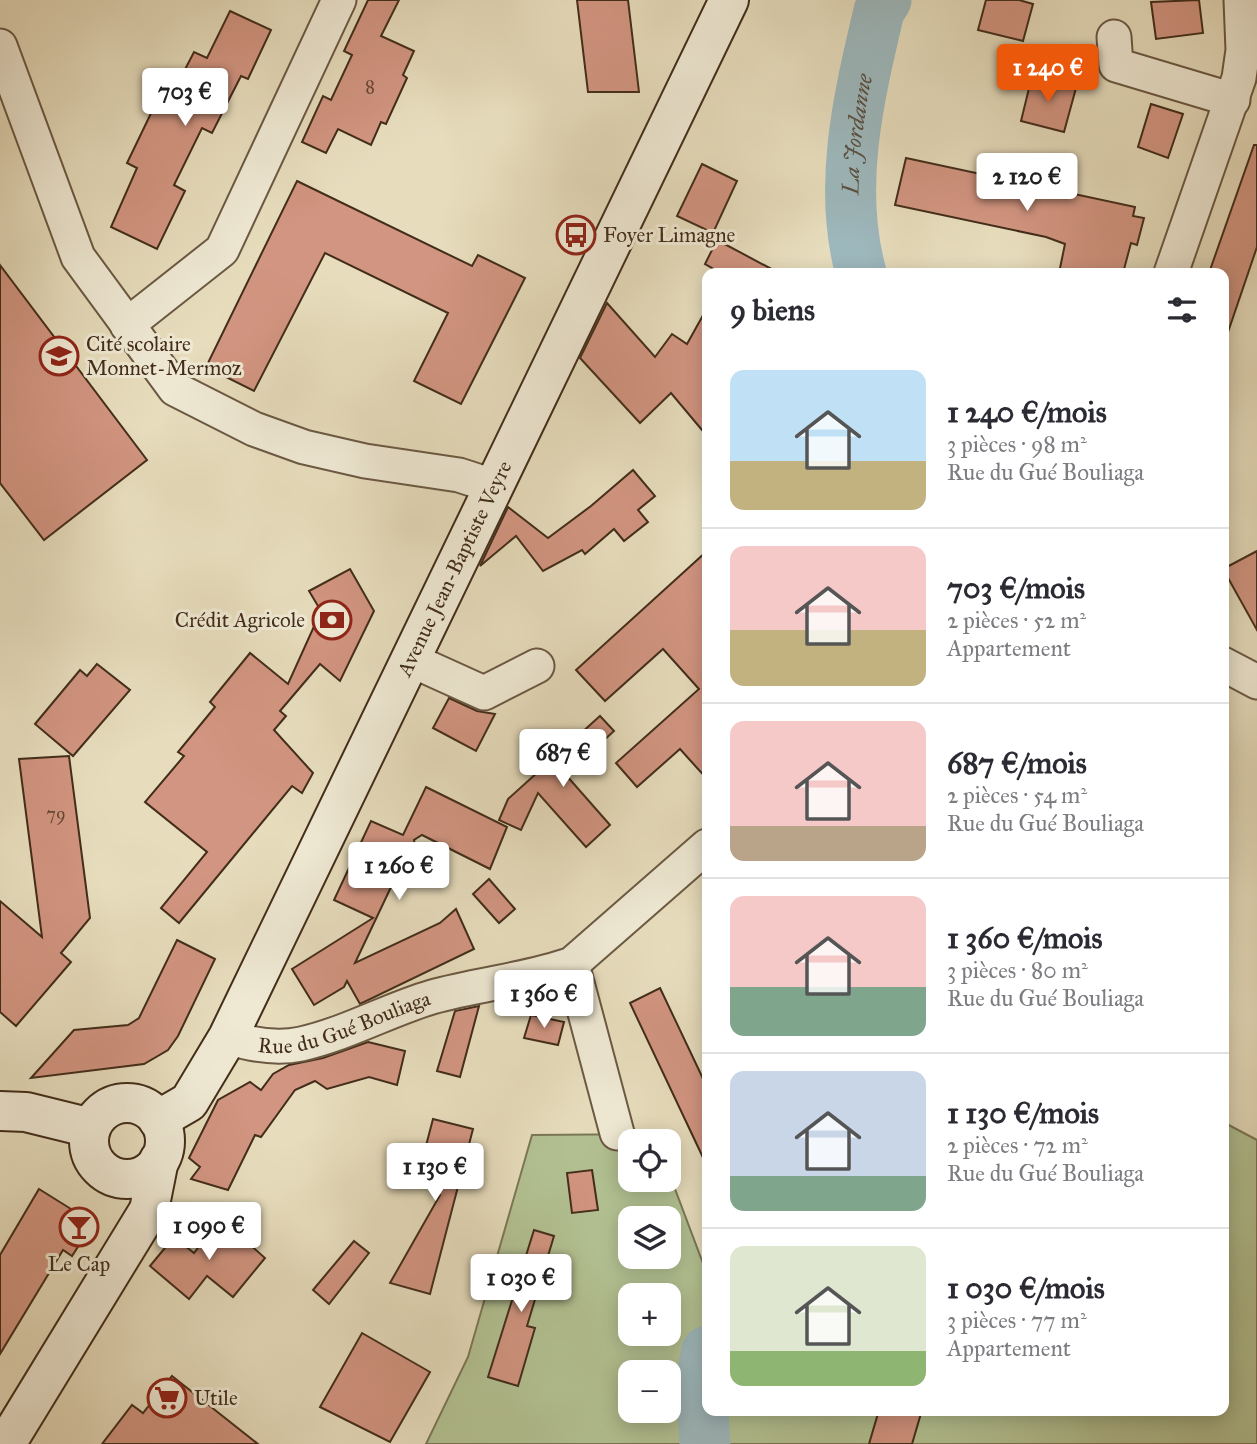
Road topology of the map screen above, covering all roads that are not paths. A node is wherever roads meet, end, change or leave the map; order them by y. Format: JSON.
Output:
{"nodes":[{"id":1,"x":339,"y":0,"type":"edge"},
{"id":2,"x":729,"y":0,"type":"edge"},
{"id":3,"x":1241,"y":0,"type":"edge"},
{"id":4,"x":1114,"y":37,"type":"dead end"},
{"id":5,"x":0,"y":46,"type":"edge"},
{"id":6,"x":1233,"y":100,"type":"junction"},
{"id":7,"x":1173,"y":268,"type":"edge"},
{"id":8,"x":127,"y":325,"type":"junction"},
{"id":9,"x":493,"y":486,"type":"junction"},
{"id":10,"x":411,"y":660,"type":"junction"},
{"id":11,"x":537,"y":666,"type":"dead end"},
{"id":12,"x":1229,"y":667,"type":"edge"},
{"id":13,"x":1257,"y":682,"type":"edge"},
{"id":14,"x":702,"y":850,"type":"edge"},
{"id":15,"x":572,"y":964,"type":"junction"},
{"id":16,"x":228,"y":1037,"type":"junction"},
{"id":17,"x":0,"y":1111,"type":"edge"},
{"id":18,"x":158,"y":1120,"type":"junction"},
{"id":19,"x":91,"y":1128,"type":"junction"},
{"id":20,"x":617,"y":1133,"type":"dead end"},
{"id":21,"x":159,"y":1160,"type":"junction"},
{"id":22,"x":125,"y":1178,"type":"junction"},
{"id":23,"x":102,"y":1285,"type":"junction"},
{"id":24,"x":6,"y":1444,"type":"edge"}],
"edges":[{"from":1,"to":8,"type":"street"},
{"from":2,"to":9,"type":"main road","name":"Avenue Jean-Baptiste Veyre"},
{"from":3,"to":6,"type":"street"},
{"from":4,"to":6,"type":"street"},
{"from":5,"to":8,"type":"street"},
{"from":6,"to":7,"type":"street"},
{"from":8,"to":9,"type":"street"},
{"from":9,"to":10,"type":"main road","name":"Avenue Jean-Baptiste Veyre"},
{"from":10,"to":11,"type":"street"},
{"from":10,"to":16,"type":"main road","name":"Avenue Jean-Baptiste Veyre"},
{"from":12,"to":13,"type":"street"},
{"from":14,"to":15,"type":"street","name":"Rue du Gué Bouliaga"},
{"from":15,"to":16,"type":"street","name":"Rue du Gué Bouliaga"},
{"from":15,"to":20,"type":"street"},
{"from":16,"to":18,"type":"main road","name":"Avenue Jean-Baptiste Veyre"},
{"from":17,"to":19,"type":"main road"},
{"from":18,"to":19,"type":"main road"},
{"from":18,"to":21,"type":"main road"},
{"from":19,"to":22,"type":"main road"},
{"from":21,"to":22,"type":"main road"},
{"from":21,"to":23,"type":"main road"},
{"from":22,"to":23,"type":"main road"},
{"from":23,"to":24,"type":"main road"}]}
